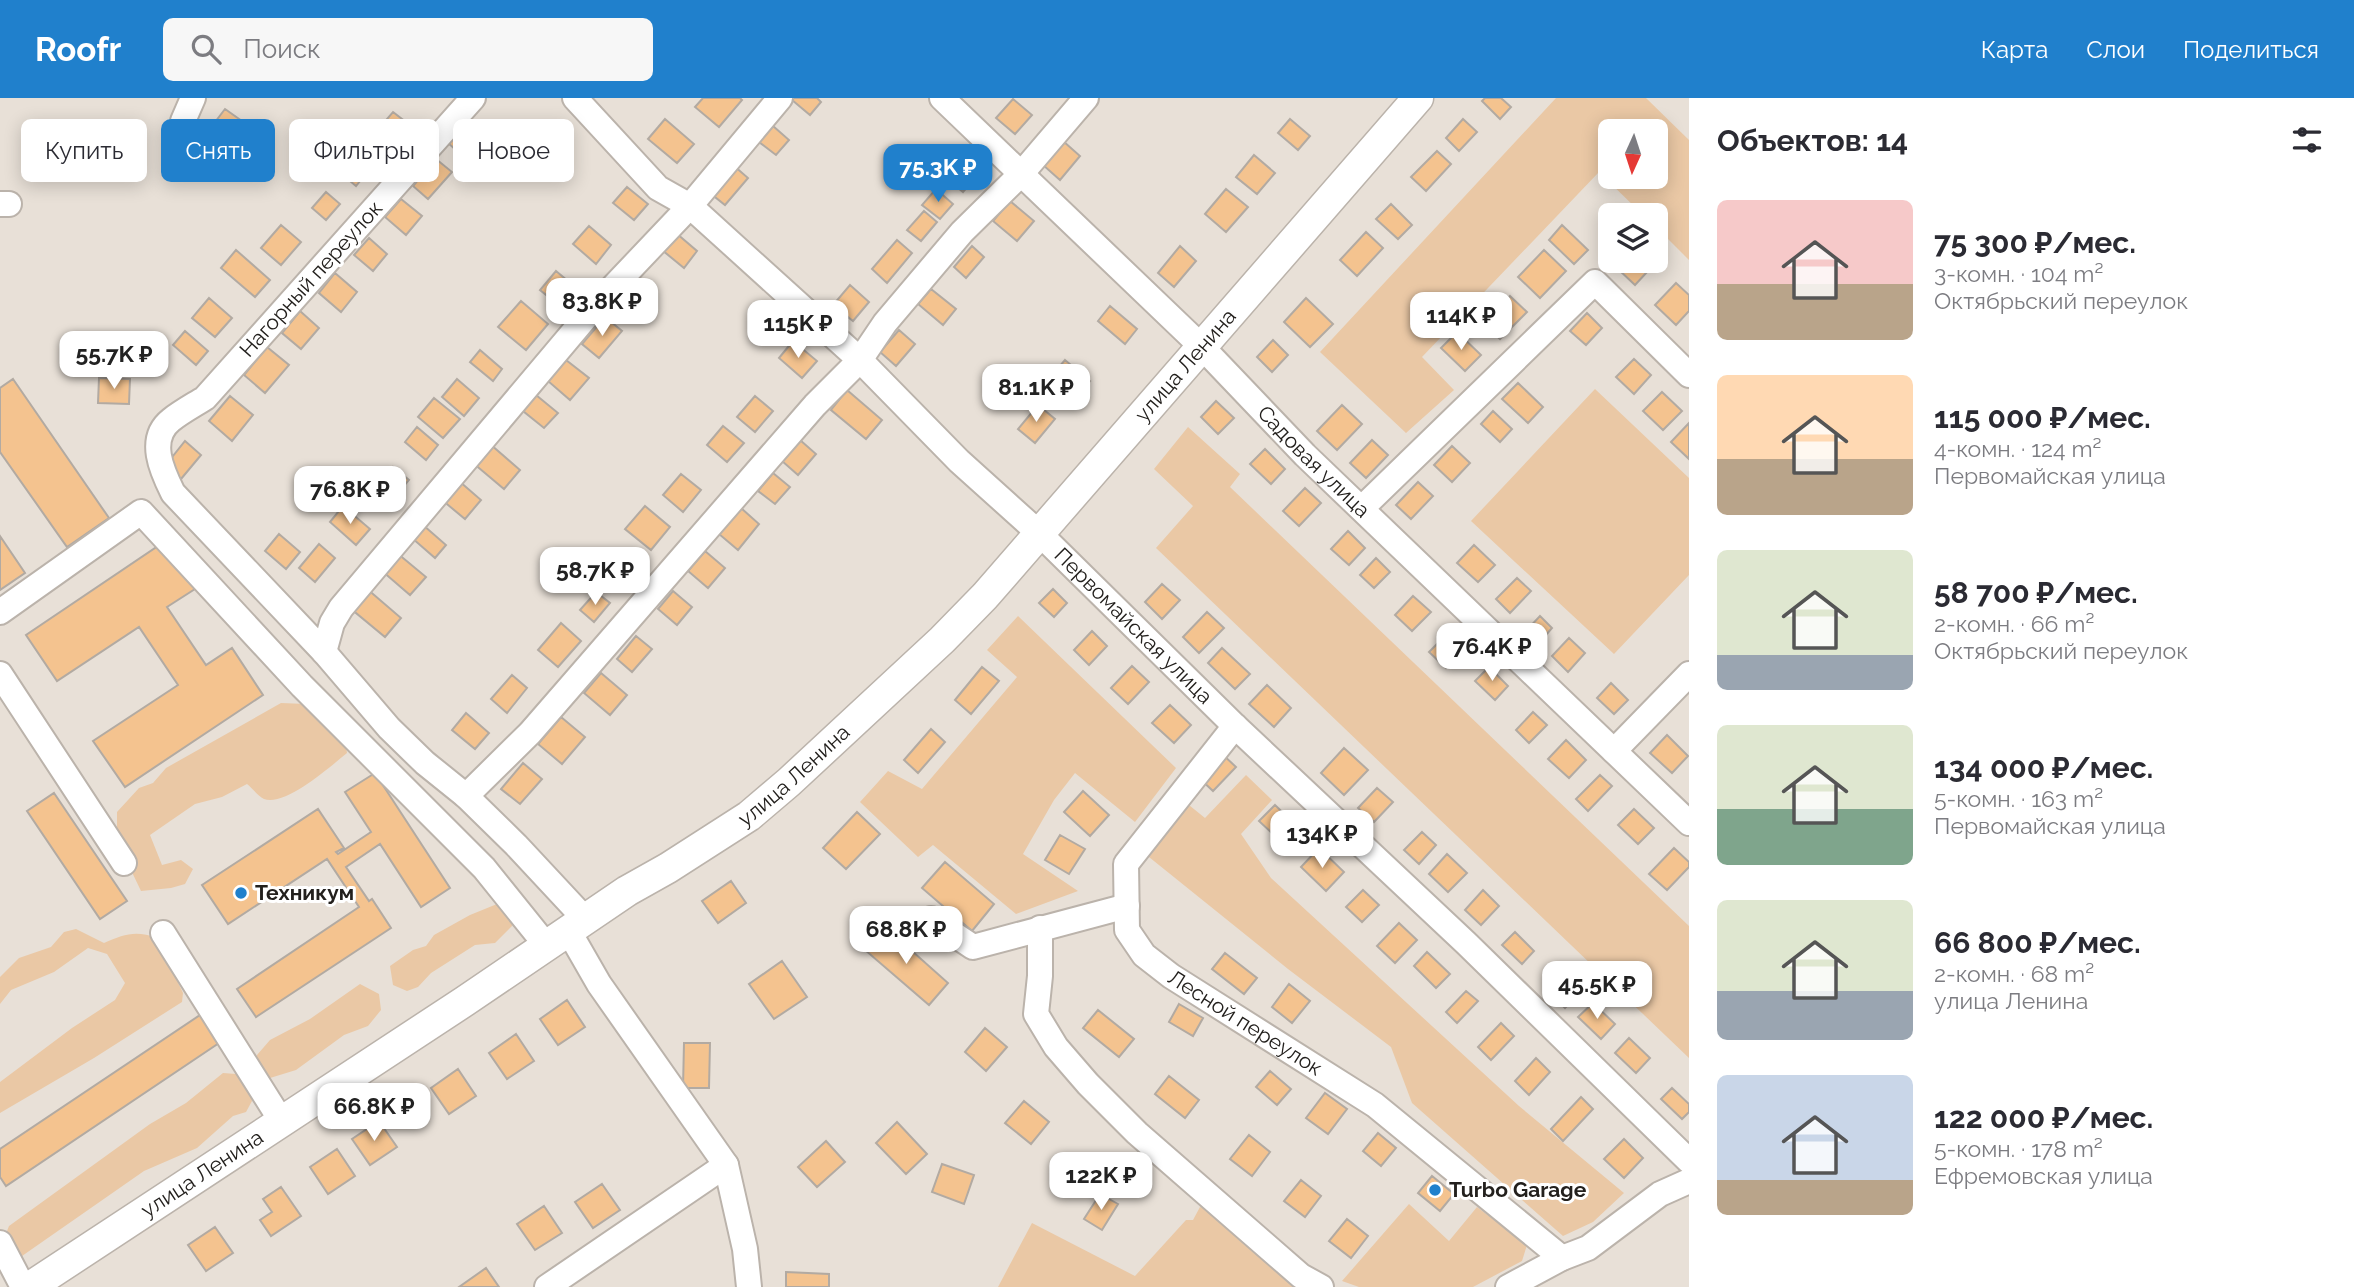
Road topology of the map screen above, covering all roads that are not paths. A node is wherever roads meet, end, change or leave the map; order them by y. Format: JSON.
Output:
{"nodes":[{"id":1,"x":193,"y":98,"type":"edge"},
{"id":2,"x":473,"y":98,"type":"edge"},
{"id":3,"x":575,"y":98,"type":"edge"},
{"id":4,"x":780,"y":98,"type":"edge"},
{"id":5,"x":942,"y":98,"type":"edge"},
{"id":6,"x":1086,"y":98,"type":"edge"},
{"id":7,"x":1418,"y":98,"type":"edge"},
{"id":8,"x":184,"y":119,"type":"edge"},
{"id":9,"x":1022,"y":173,"type":"junction"},
{"id":10,"x":690,"y":206,"type":"junction"},
{"id":11,"x":1202,"y":347,"type":"junction"},
{"id":12,"x":860,"y":359,"type":"junction"},
{"id":13,"x":1689,"y":375,"type":"edge"},
{"id":14,"x":1362,"y":508,"type":"junction"},
{"id":15,"x":1040,"y":534,"type":"junction"},
{"id":16,"x":0,"y":612,"type":"edge"},
{"id":17,"x":324,"y":652,"type":"junction"},
{"id":18,"x":0,"y":674,"type":"edge"},
{"id":19,"x":1689,"y":674,"type":"edge"},
{"id":20,"x":1235,"y":726,"type":"junction"},
{"id":21,"x":1614,"y":751,"type":"junction"},
{"id":22,"x":466,"y":796,"type":"junction"},
{"id":23,"x":1689,"y":823,"type":"edge"},
{"id":24,"x":124,"y":863,"type":"dead end"},
{"id":25,"x":1127,"y":906,"type":"junction"},
{"id":26,"x":931,"y":919,"type":"dead end"},
{"id":27,"x":1040,"y":928,"type":"junction"},
{"id":28,"x":566,"y":931,"type":"junction"},
{"id":29,"x":163,"y":933,"type":"dead end"},
{"id":30,"x":282,"y":1122,"type":"junction"},
{"id":31,"x":1689,"y":1161,"type":"edge"},
{"id":32,"x":726,"y":1165,"type":"junction"},
{"id":33,"x":1689,"y":1181,"type":"edge"},
{"id":34,"x":0,"y":1243,"type":"edge"},
{"id":35,"x":1562,"y":1258,"type":"junction"},
{"id":36,"x":23,"y":1287,"type":"edge"},
{"id":37,"x":30,"y":1287,"type":"edge"},
{"id":38,"x":547,"y":1287,"type":"edge"},
{"id":39,"x":749,"y":1287,"type":"edge"},
{"id":40,"x":1321,"y":1287,"type":"edge"},
{"id":41,"x":1508,"y":1287,"type":"edge"}],
"edges":[{"from":1,"to":8,"type":"street"},
{"from":2,"to":17,"type":"street","name":"Нагорный переулок"},
{"from":3,"to":10,"type":"street","name":"Первомайская улица"},
{"from":4,"to":10,"type":"street"},
{"from":5,"to":9,"type":"street","name":"Садовая улица"},
{"from":6,"to":9,"type":"street"},
{"from":7,"to":11,"type":"main road","name":"улица Ленина"},
{"from":9,"to":11,"type":"street","name":"Садовая улица"},
{"from":9,"to":12,"type":"street"},
{"from":10,"to":12,"type":"street","name":"Первомайская улица"},
{"from":10,"to":17,"type":"street"},
{"from":11,"to":14,"type":"street","name":"Садовая улица"},
{"from":11,"to":15,"type":"main road","name":"улица Ленина"},
{"from":12,"to":15,"type":"street","name":"Первомайская улица"},
{"from":12,"to":22,"type":"street"},
{"from":13,"to":14,"type":"street"},
{"from":14,"to":21,"type":"street","name":"Садовая улица"},
{"from":15,"to":20,"type":"street","name":"Первомайская улица"},
{"from":15,"to":28,"type":"main road","name":"улица Ленина"},
{"from":16,"to":28,"type":"street"},
{"from":17,"to":22,"type":"street"},
{"from":18,"to":24,"type":"street"},
{"from":19,"to":21,"type":"street"},
{"from":20,"to":25,"type":"street","name":"Лесной переулок"},
{"from":20,"to":31,"type":"street","name":"Первомайская улица"},
{"from":21,"to":23,"type":"street","name":"Садовая улица"},
{"from":22,"to":28,"type":"street"},
{"from":25,"to":27,"type":"street"},
{"from":25,"to":35,"type":"street","name":"Лесной переулок"},
{"from":26,"to":27,"type":"street"},
{"from":27,"to":40,"type":"street"},
{"from":28,"to":30,"type":"main road","name":"улица Ленина"},
{"from":28,"to":32,"type":"street"},
{"from":29,"to":30,"type":"street"},
{"from":30,"to":37,"type":"main road","name":"улица Ленина"},
{"from":32,"to":38,"type":"street"},
{"from":32,"to":39,"type":"street"},
{"from":33,"to":35,"type":"street"},
{"from":34,"to":36,"type":"street"},
{"from":35,"to":41,"type":"street"}]}
